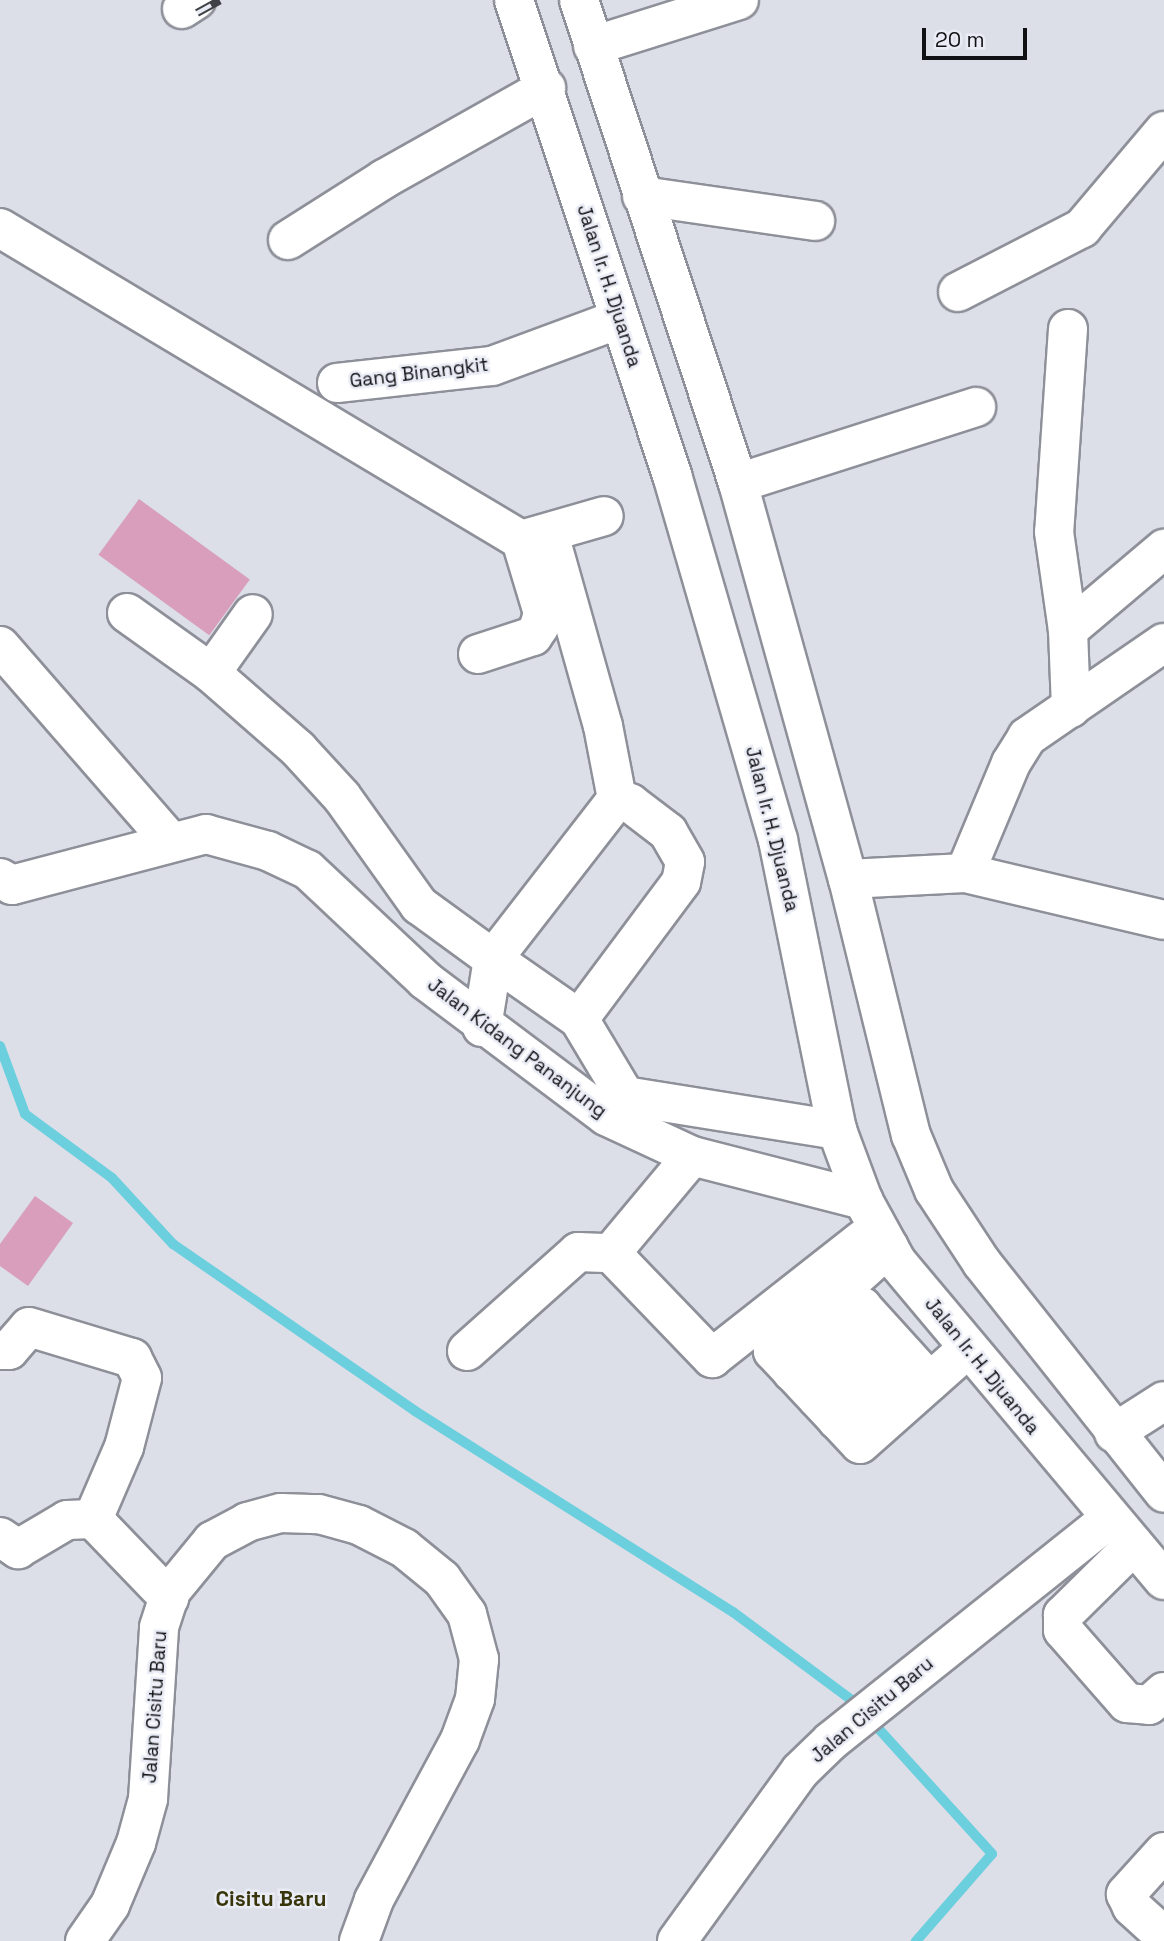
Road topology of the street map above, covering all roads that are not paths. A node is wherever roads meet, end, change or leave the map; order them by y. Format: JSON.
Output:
{"nodes":[{"id":1,"x":514,"y":0,"type":"edge"},
{"id":2,"x":579,"y":0,"type":"edge"},
{"id":3,"x":739,"y":0,"type":"edge"},
{"id":4,"x":593,"y":46,"type":"junction"},
{"id":5,"x":546,"y":88,"type":"junction"},
{"id":6,"x":1164,"y":131,"type":"edge"},
{"id":7,"x":642,"y":196,"type":"junction"},
{"id":8,"x":816,"y":221,"type":"dead end"},
{"id":9,"x":0,"y":228,"type":"edge"},
{"id":10,"x":288,"y":240,"type":"dead end"},
{"id":11,"x":958,"y":292,"type":"dead end"},
{"id":12,"x":619,"y":319,"type":"junction"},
{"id":13,"x":1068,"y":329,"type":"dead end"},
{"id":14,"x":337,"y":383,"type":"dead end"},
{"id":15,"x":976,"y":407,"type":"dead end"},
{"id":16,"x":734,"y":472,"type":"junction"},
{"id":17,"x":672,"y":475,"type":"junction"},
{"id":18,"x":604,"y":516,"type":"dead end"},
{"id":19,"x":535,"y":537,"type":"junction"},
{"id":20,"x":1164,"y":549,"type":"edge"},
{"id":21,"x":127,"y":613,"type":"dead end"},
{"id":22,"x":253,"y":614,"type":"dead end"},
{"id":23,"x":1068,"y":630,"type":"junction"},
{"id":24,"x":1164,"y":643,"type":"edge"},
{"id":25,"x":0,"y":646,"type":"edge"},
{"id":26,"x":478,"y":654,"type":"dead end"},
{"id":27,"x":211,"y":673,"type":"junction"},
{"id":28,"x":1072,"y":708,"type":"junction"},
{"id":29,"x":617,"y":799,"type":"junction"},
{"id":30,"x":188,"y":838,"type":"junction"},
{"id":31,"x":965,"y":873,"type":"junction"},
{"id":32,"x":0,"y":878,"type":"edge"},
{"id":33,"x":848,"y":880,"type":"junction"},
{"id":34,"x":1164,"y":920,"type":"edge"},
{"id":35,"x":493,"y":959,"type":"junction"},
{"id":36,"x":579,"y":1019,"type":"junction"},
{"id":37,"x":482,"y":1027,"type":"junction"},
{"id":38,"x":837,"y":1130,"type":"junction"},
{"id":39,"x":692,"y":1156,"type":"junction"},
{"id":40,"x":877,"y":1225,"type":"junction"},
{"id":41,"x":611,"y":1253,"type":"junction"},
{"id":42,"x":0,"y":1350,"type":"edge"},
{"id":43,"x":966,"y":1350,"type":"junction"},
{"id":44,"x":467,"y":1351,"type":"dead end"},
{"id":45,"x":907,"y":1357,"type":"junction"},
{"id":46,"x":815,"y":1397,"type":"junction"},
{"id":47,"x":1164,"y":1401,"type":"edge"},
{"id":48,"x":1114,"y":1433,"type":"junction"},
{"id":49,"x":1164,"y":1493,"type":"edge"},
{"id":50,"x":93,"y":1520,"type":"junction"},
{"id":51,"x":1121,"y":1532,"type":"junction"},
{"id":52,"x":0,"y":1537,"type":"edge"},
{"id":53,"x":1164,"y":1580,"type":"edge"},
{"id":54,"x":169,"y":1598,"type":"junction"},
{"id":55,"x":1164,"y":1692,"type":"edge"},
{"id":56,"x":1164,"y":1852,"type":"edge"},
{"id":57,"x":1164,"y":1936,"type":"edge"},
{"id":58,"x":85,"y":1941,"type":"edge"},
{"id":59,"x":359,"y":1941,"type":"edge"},
{"id":60,"x":677,"y":1941,"type":"edge"}],
"edges":[{"from":1,"to":5,"type":"street","name":"Jalan Ir. H. Djuanda"},
{"from":2,"to":4,"type":"street"},
{"from":3,"to":4,"type":"street"},
{"from":4,"to":7,"type":"street"},
{"from":5,"to":10,"type":"street"},
{"from":5,"to":12,"type":"street","name":"Jalan Ir. H. Djuanda"},
{"from":6,"to":11,"type":"street"},
{"from":7,"to":8,"type":"street"},
{"from":7,"to":16,"type":"street"},
{"from":9,"to":19,"type":"street"},
{"from":12,"to":14,"type":"street","name":"Gang Binangkit"},
{"from":12,"to":17,"type":"street","name":"Jalan Ir. H. Djuanda"},
{"from":13,"to":23,"type":"street"},
{"from":15,"to":16,"type":"street"},
{"from":16,"to":17,"type":"street"},
{"from":16,"to":33,"type":"street"},
{"from":17,"to":38,"type":"street","name":"Jalan Ir. H. Djuanda"},
{"from":18,"to":19,"type":"street"},
{"from":19,"to":26,"type":"street"},
{"from":19,"to":29,"type":"street"},
{"from":20,"to":23,"type":"street"},
{"from":21,"to":27,"type":"street"},
{"from":22,"to":27,"type":"street"},
{"from":23,"to":28,"type":"street"},
{"from":24,"to":28,"type":"street"},
{"from":25,"to":30,"type":"street"},
{"from":27,"to":35,"type":"street"},
{"from":28,"to":31,"type":"street"},
{"from":29,"to":35,"type":"street"},
{"from":29,"to":36,"type":"street"},
{"from":30,"to":32,"type":"street"},
{"from":30,"to":37,"type":"street","name":"Jalan Kidang Pananjung"},
{"from":31,"to":33,"type":"street"},
{"from":31,"to":34,"type":"street"},
{"from":33,"to":48,"type":"street"},
{"from":35,"to":36,"type":"street"},
{"from":35,"to":37,"type":"street"},
{"from":36,"to":38,"type":"street"},
{"from":37,"to":39,"type":"street","name":"Jalan Kidang Pananjung"},
{"from":38,"to":40,"type":"street","name":"Jalan Ir. H. Djuanda"},
{"from":39,"to":40,"type":"street","name":"Jalan Kidang Pananjung"},
{"from":39,"to":41,"type":"street"},
{"from":40,"to":41,"type":"street"},
{"from":40,"to":43,"type":"street","name":"Jalan Ir. H. Djuanda"},
{"from":40,"to":46,"type":"street"},
{"from":41,"to":44,"type":"street"},
{"from":42,"to":50,"type":"street"},
{"from":43,"to":45,"type":"street"},
{"from":43,"to":51,"type":"street","name":"Jalan Ir. H. Djuanda"},
{"from":45,"to":46,"type":"street"},
{"from":45,"to":46,"type":"street"},
{"from":47,"to":48,"type":"street"},
{"from":48,"to":49,"type":"street"},
{"from":50,"to":52,"type":"street"},
{"from":50,"to":54,"type":"street"},
{"from":51,"to":53,"type":"street","name":"Jalan Ir. H. Djuanda"},
{"from":51,"to":55,"type":"street"},
{"from":51,"to":60,"type":"street","name":"Jalan Cisitu Baru"},
{"from":54,"to":58,"type":"street","name":"Jalan Cisitu Baru"},
{"from":54,"to":59,"type":"street","name":"Jalan Cisitu Baru"},
{"from":56,"to":57,"type":"street"}]}
